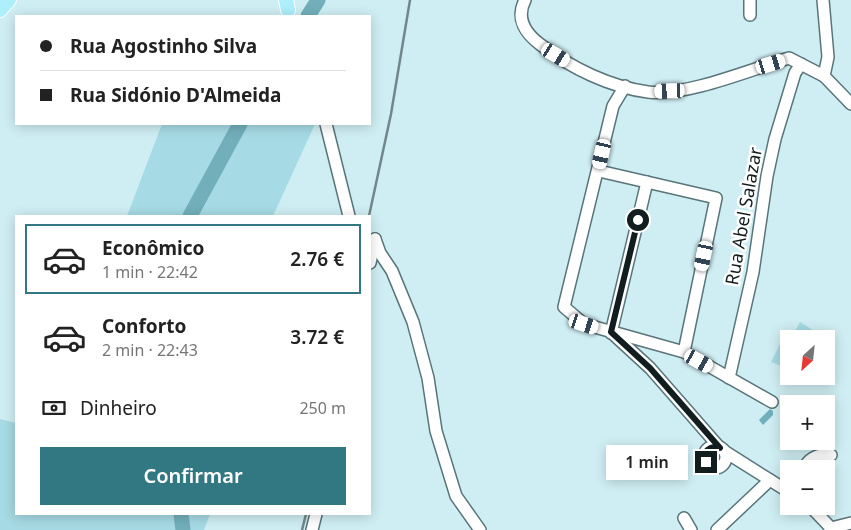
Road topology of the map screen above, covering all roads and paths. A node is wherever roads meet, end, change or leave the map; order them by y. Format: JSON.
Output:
{"nodes":[{"id":1,"x":9,"y":0,"type":"edge"},
{"id":2,"x":524,"y":0,"type":"edge"},
{"id":3,"x":750,"y":0,"type":"edge"},
{"id":4,"x":824,"y":0,"type":"edge"},
{"id":5,"x":0,"y":10,"type":"edge"},
{"id":6,"x":750,"y":15,"type":"dead end"},
{"id":7,"x":801,"y":64,"type":"junction"},
{"id":8,"x":824,"y":76,"type":"junction"},
{"id":9,"x":625,"y":86,"type":"junction"},
{"id":10,"x":851,"y":104,"type":"edge"},
{"id":11,"x":326,"y":125,"type":"edge"},
{"id":12,"x":599,"y":170,"type":"junction"},
{"id":13,"x":647,"y":182,"type":"junction"},
{"id":14,"x":349,"y":215,"type":"edge"},
{"id":15,"x":372,"y":238,"type":"edge"},
{"id":16,"x":371,"y":250,"type":"edge"},
{"id":17,"x":611,"y":332,"type":"junction"},
{"id":18,"x":684,"y":352,"type":"junction"},
{"id":19,"x":730,"y":378,"type":"junction"},
{"id":20,"x":772,"y":402,"type":"dead end"},
{"id":21,"x":831,"y":455,"type":"dead end"},
{"id":22,"x":810,"y":460,"type":"edge"},
{"id":23,"x":770,"y":480,"type":"junction"},
{"id":24,"x":780,"y":486,"type":"edge"},
{"id":25,"x":316,"y":515,"type":"edge"},
{"id":26,"x":818,"y":515,"type":"edge"},
{"id":27,"x":684,"y":518,"type":"dead end"},
{"id":28,"x":851,"y":523,"type":"edge"},
{"id":29,"x":830,"y":529,"type":"edge"},
{"id":30,"x":312,"y":530,"type":"edge"},
{"id":31,"x":480,"y":530,"type":"edge"},
{"id":32,"x":692,"y":530,"type":"edge"},
{"id":33,"x":717,"y":530,"type":"edge"}],
"edges":[{"from":1,"to":5,"type":"main road"},
{"from":2,"to":9,"type":"street"},
{"from":3,"to":6,"type":"street"},
{"from":4,"to":8,"type":"street"},
{"from":7,"to":8,"type":"street"},
{"from":7,"to":9,"type":"street"},
{"from":7,"to":19,"type":"street","name":"Rua Abel Salazar"},
{"from":8,"to":10,"type":"street"},
{"from":9,"to":12,"type":"street"},
{"from":11,"to":14,"type":"street"},
{"from":12,"to":13,"type":"street"},
{"from":12,"to":17,"type":"street"},
{"from":13,"to":17,"type":"street"},
{"from":13,"to":18,"type":"street"},
{"from":15,"to":16,"type":"street"},
{"from":15,"to":31,"type":"street"},
{"from":17,"to":18,"type":"street"},
{"from":17,"to":23,"type":"street"},
{"from":18,"to":19,"type":"street"},
{"from":19,"to":20,"type":"street"},
{"from":21,"to":22,"type":"street"},
{"from":23,"to":24,"type":"street"},
{"from":23,"to":33,"type":"street"},
{"from":25,"to":30,"type":"street"},
{"from":26,"to":29,"type":"street"},
{"from":27,"to":32,"type":"street"},
{"from":28,"to":29,"type":"street"}]}
